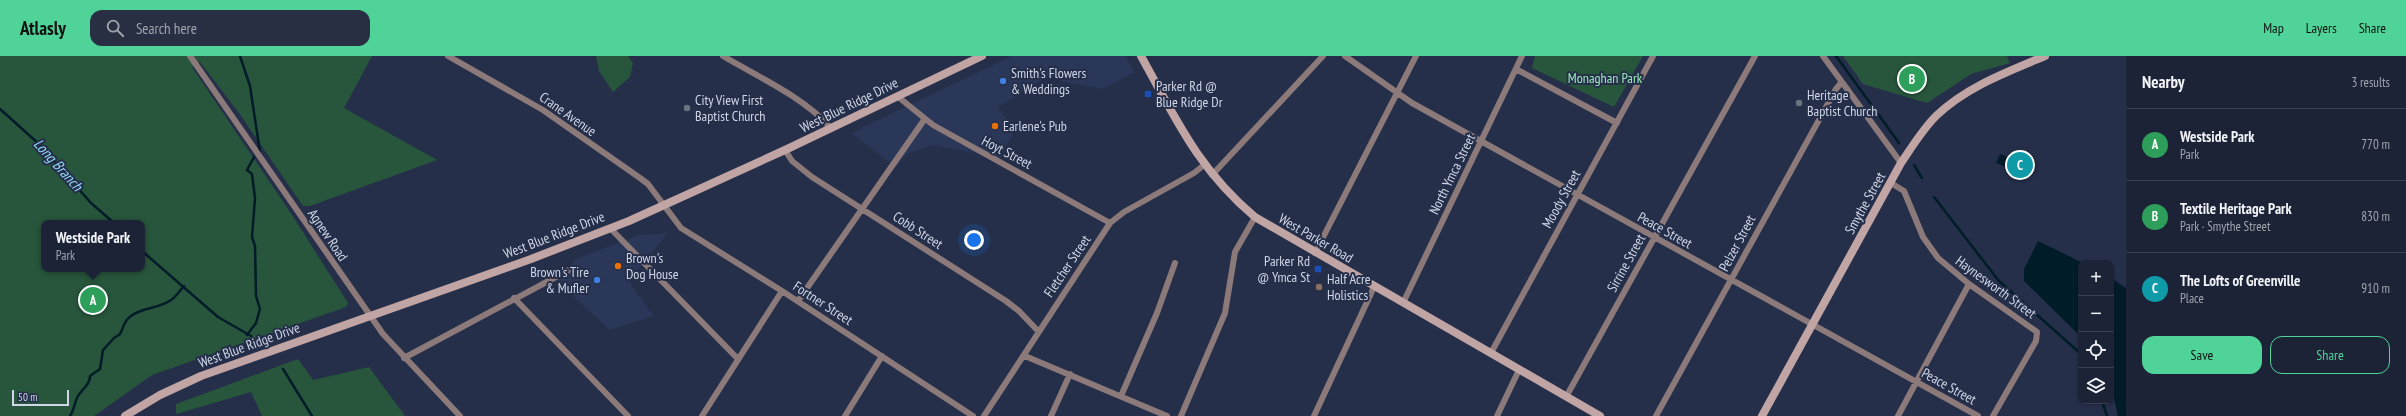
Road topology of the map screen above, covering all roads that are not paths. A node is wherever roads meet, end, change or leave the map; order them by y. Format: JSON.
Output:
{"nodes":[{"id":1,"x":190,"y":56,"type":"edge"},
{"id":2,"x":448,"y":56,"type":"edge"},
{"id":3,"x":723,"y":56,"type":"edge"},
{"id":4,"x":982,"y":56,"type":"edge"},
{"id":5,"x":1141,"y":56,"type":"edge"},
{"id":6,"x":1323,"y":56,"type":"edge"},
{"id":7,"x":1345,"y":56,"type":"edge"},
{"id":8,"x":1416,"y":56,"type":"edge"},
{"id":9,"x":1522,"y":56,"type":"edge"},
{"id":10,"x":1653,"y":56,"type":"edge"},
{"id":11,"x":1755,"y":56,"type":"edge"},
{"id":12,"x":1823,"y":56,"type":"edge"},
{"id":13,"x":2028,"y":56,"type":"edge"},
{"id":14,"x":2045,"y":56,"type":"edge"},
{"id":15,"x":2025,"y":64,"type":"junction"},
{"id":16,"x":1516,"y":69,"type":"junction"},
{"id":17,"x":1841,"y":83,"type":"junction"},
{"id":18,"x":1397,"y":95,"type":"junction"},
{"id":19,"x":897,"y":96,"type":"junction"},
{"id":20,"x":924,"y":120,"type":"junction"},
{"id":21,"x":1616,"y":123,"type":"junction"},
{"id":22,"x":830,"y":127,"type":"junction"},
{"id":23,"x":1482,"y":142,"type":"junction"},
{"id":24,"x":785,"y":150,"type":"junction"},
{"id":25,"x":1901,"y":163,"type":"junction"},
{"id":26,"x":1204,"y":165,"type":"junction"},
{"id":27,"x":1212,"y":175,"type":"junction"},
{"id":28,"x":1891,"y":182,"type":"junction"},
{"id":29,"x":1578,"y":194,"type":"junction"},
{"id":30,"x":664,"y":206,"type":"junction"},
{"id":31,"x":863,"y":209,"type":"junction"},
{"id":32,"x":1255,"y":217,"type":"junction"},
{"id":33,"x":1110,"y":222,"type":"junction"},
{"id":34,"x":610,"y":228,"type":"junction"},
{"id":35,"x":1654,"y":238,"type":"junction"},
{"id":36,"x":1315,"y":253,"type":"junction"},
{"id":37,"x":1175,"y":263,"type":"dead end"},
{"id":38,"x":569,"y":270,"type":"dead end"},
{"id":39,"x":1731,"y":280,"type":"junction"},
{"id":40,"x":1969,"y":284,"type":"junction"},
{"id":41,"x":1374,"y":286,"type":"junction"},
{"id":42,"x":782,"y":291,"type":"junction"},
{"id":43,"x":514,"y":298,"type":"junction"},
{"id":44,"x":798,"y":301,"type":"junction"},
{"id":45,"x":1403,"y":303,"type":"junction"},
{"id":46,"x":369,"y":316,"type":"junction"},
{"id":47,"x":1812,"y":324,"type":"junction"},
{"id":48,"x":1038,"y":331,"type":"junction"},
{"id":49,"x":1491,"y":353,"type":"junction"},
{"id":50,"x":882,"y":356,"type":"junction"},
{"id":51,"x":1025,"y":356,"type":"junction"},
{"id":52,"x":404,"y":358,"type":"junction"},
{"id":53,"x":738,"y":359,"type":"junction"},
{"id":54,"x":1519,"y":370,"type":"junction"},
{"id":55,"x":1070,"y":374,"type":"junction"},
{"id":56,"x":1917,"y":382,"type":"junction"},
{"id":57,"x":1121,"y":396,"type":"junction"},
{"id":58,"x":1566,"y":397,"type":"junction"},
{"id":59,"x":125,"y":416,"type":"edge"},
{"id":60,"x":460,"y":416,"type":"edge"},
{"id":61,"x":628,"y":416,"type":"edge"},
{"id":62,"x":702,"y":416,"type":"edge"},
{"id":63,"x":845,"y":416,"type":"edge"},
{"id":64,"x":973,"y":416,"type":"edge"},
{"id":65,"x":984,"y":416,"type":"edge"},
{"id":66,"x":1052,"y":416,"type":"edge"},
{"id":67,"x":1167,"y":416,"type":"edge"},
{"id":68,"x":1181,"y":416,"type":"edge"},
{"id":69,"x":1314,"y":416,"type":"edge"},
{"id":70,"x":1496,"y":416,"type":"edge"},
{"id":71,"x":1600,"y":416,"type":"edge"},
{"id":72,"x":1656,"y":416,"type":"edge"},
{"id":73,"x":1762,"y":416,"type":"edge"},
{"id":74,"x":1898,"y":416,"type":"edge"},
{"id":75,"x":1978,"y":416,"type":"edge"},
{"id":76,"x":1993,"y":416,"type":"edge"}],
"edges":[{"from":1,"to":46,"type":"street","name":"Agnew Road"},
{"from":2,"to":30,"type":"street","name":"Crane Avenue"},
{"from":3,"to":22,"type":"street"},
{"from":4,"to":19,"type":"street","name":"West Blue Ridge Drive"},
{"from":5,"to":26,"type":"street","name":"West Parker Road"},
{"from":6,"to":27,"type":"street"},
{"from":7,"to":18,"type":"street","name":"Peace Street"},
{"from":8,"to":18,"type":"street"},
{"from":9,"to":16,"type":"street","name":"North Ymca Street"},
{"from":10,"to":21,"type":"street","name":"Moody Street"},
{"from":11,"to":35,"type":"street","name":"Sirrine Street"},
{"from":12,"to":17,"type":"street"},
{"from":13,"to":15,"type":"street"},
{"from":14,"to":15,"type":"street","name":"Smythe Street"},
{"from":15,"to":25,"type":"street","name":"Smythe Street"},
{"from":16,"to":21,"type":"street"},
{"from":16,"to":23,"type":"street","name":"North Ymca Street"},
{"from":17,"to":25,"type":"street"},
{"from":17,"to":39,"type":"street","name":"Pelzer Street"},
{"from":18,"to":23,"type":"street","name":"Peace Street"},
{"from":18,"to":36,"type":"street"},
{"from":19,"to":20,"type":"street","name":"Hoyt Street"},
{"from":19,"to":22,"type":"street","name":"West Blue Ridge Drive"},
{"from":20,"to":31,"type":"street"},
{"from":20,"to":33,"type":"street","name":"Hoyt Street"},
{"from":21,"to":29,"type":"street","name":"Moody Street"},
{"from":22,"to":24,"type":"street","name":"West Blue Ridge Drive"},
{"from":23,"to":29,"type":"street","name":"Peace Street"},
{"from":23,"to":45,"type":"street","name":"North Ymca Street"},
{"from":24,"to":30,"type":"street","name":"West Blue Ridge Drive"},
{"from":24,"to":31,"type":"street","name":"Cobb Street"},
{"from":25,"to":28,"type":"street","name":"Smythe Street"},
{"from":26,"to":27,"type":"street","name":"West Parker Road"},
{"from":26,"to":33,"type":"street","name":"Fletcher Street"},
{"from":27,"to":32,"type":"street","name":"West Parker Road"},
{"from":28,"to":40,"type":"street","name":"Haynesworth Street"},
{"from":28,"to":47,"type":"street","name":"Smythe Street"},
{"from":29,"to":35,"type":"street","name":"Peace Street"},
{"from":29,"to":49,"type":"street","name":"Moody Street"},
{"from":30,"to":34,"type":"street","name":"West Blue Ridge Drive"},
{"from":30,"to":42,"type":"street","name":"Fortner Street"},
{"from":31,"to":44,"type":"street"},
{"from":31,"to":48,"type":"street","name":"Cobb Street"},
{"from":32,"to":36,"type":"street","name":"West Parker Road"},
{"from":32,"to":68,"type":"street"},
{"from":33,"to":48,"type":"street","name":"Fletcher Street"},
{"from":34,"to":46,"type":"street","name":"West Blue Ridge Drive"},
{"from":34,"to":53,"type":"street"},
{"from":35,"to":39,"type":"street","name":"Peace Street"},
{"from":35,"to":58,"type":"street","name":"Sirrine Street"},
{"from":36,"to":41,"type":"street","name":"West Parker Road"},
{"from":37,"to":57,"type":"street"},
{"from":38,"to":43,"type":"street"},
{"from":39,"to":47,"type":"street","name":"Peace Street"},
{"from":39,"to":72,"type":"street","name":"Pelzer Street"},
{"from":40,"to":56,"type":"street"},
{"from":40,"to":76,"type":"street","name":"Haynesworth Street"},
{"from":41,"to":45,"type":"street","name":"West Parker Road"},
{"from":41,"to":69,"type":"street"},
{"from":42,"to":44,"type":"street","name":"Fortner Street"},
{"from":42,"to":53,"type":"street"},
{"from":43,"to":52,"type":"street"},
{"from":43,"to":61,"type":"street"},
{"from":44,"to":50,"type":"street","name":"Fortner Street"},
{"from":45,"to":49,"type":"street","name":"West Parker Road"},
{"from":46,"to":52,"type":"street","name":"Agnew Road"},
{"from":46,"to":59,"type":"street","name":"West Blue Ridge Drive"},
{"from":47,"to":56,"type":"street","name":"Peace Street"},
{"from":47,"to":73,"type":"street","name":"Smythe Street"},
{"from":48,"to":51,"type":"street","name":"Fletcher Street"},
{"from":49,"to":54,"type":"street","name":"West Parker Road"},
{"from":50,"to":63,"type":"street"},
{"from":50,"to":64,"type":"street","name":"Fortner Street"},
{"from":51,"to":55,"type":"street"},
{"from":51,"to":65,"type":"street","name":"Fletcher Street"},
{"from":52,"to":60,"type":"street","name":"Agnew Road"},
{"from":53,"to":62,"type":"street"},
{"from":54,"to":58,"type":"street","name":"West Parker Road"},
{"from":54,"to":70,"type":"street"},
{"from":55,"to":57,"type":"street"},
{"from":55,"to":66,"type":"street"},
{"from":56,"to":74,"type":"street"},
{"from":56,"to":75,"type":"street","name":"Peace Street"},
{"from":57,"to":67,"type":"street"},
{"from":58,"to":71,"type":"street","name":"West Parker Road"}]}
